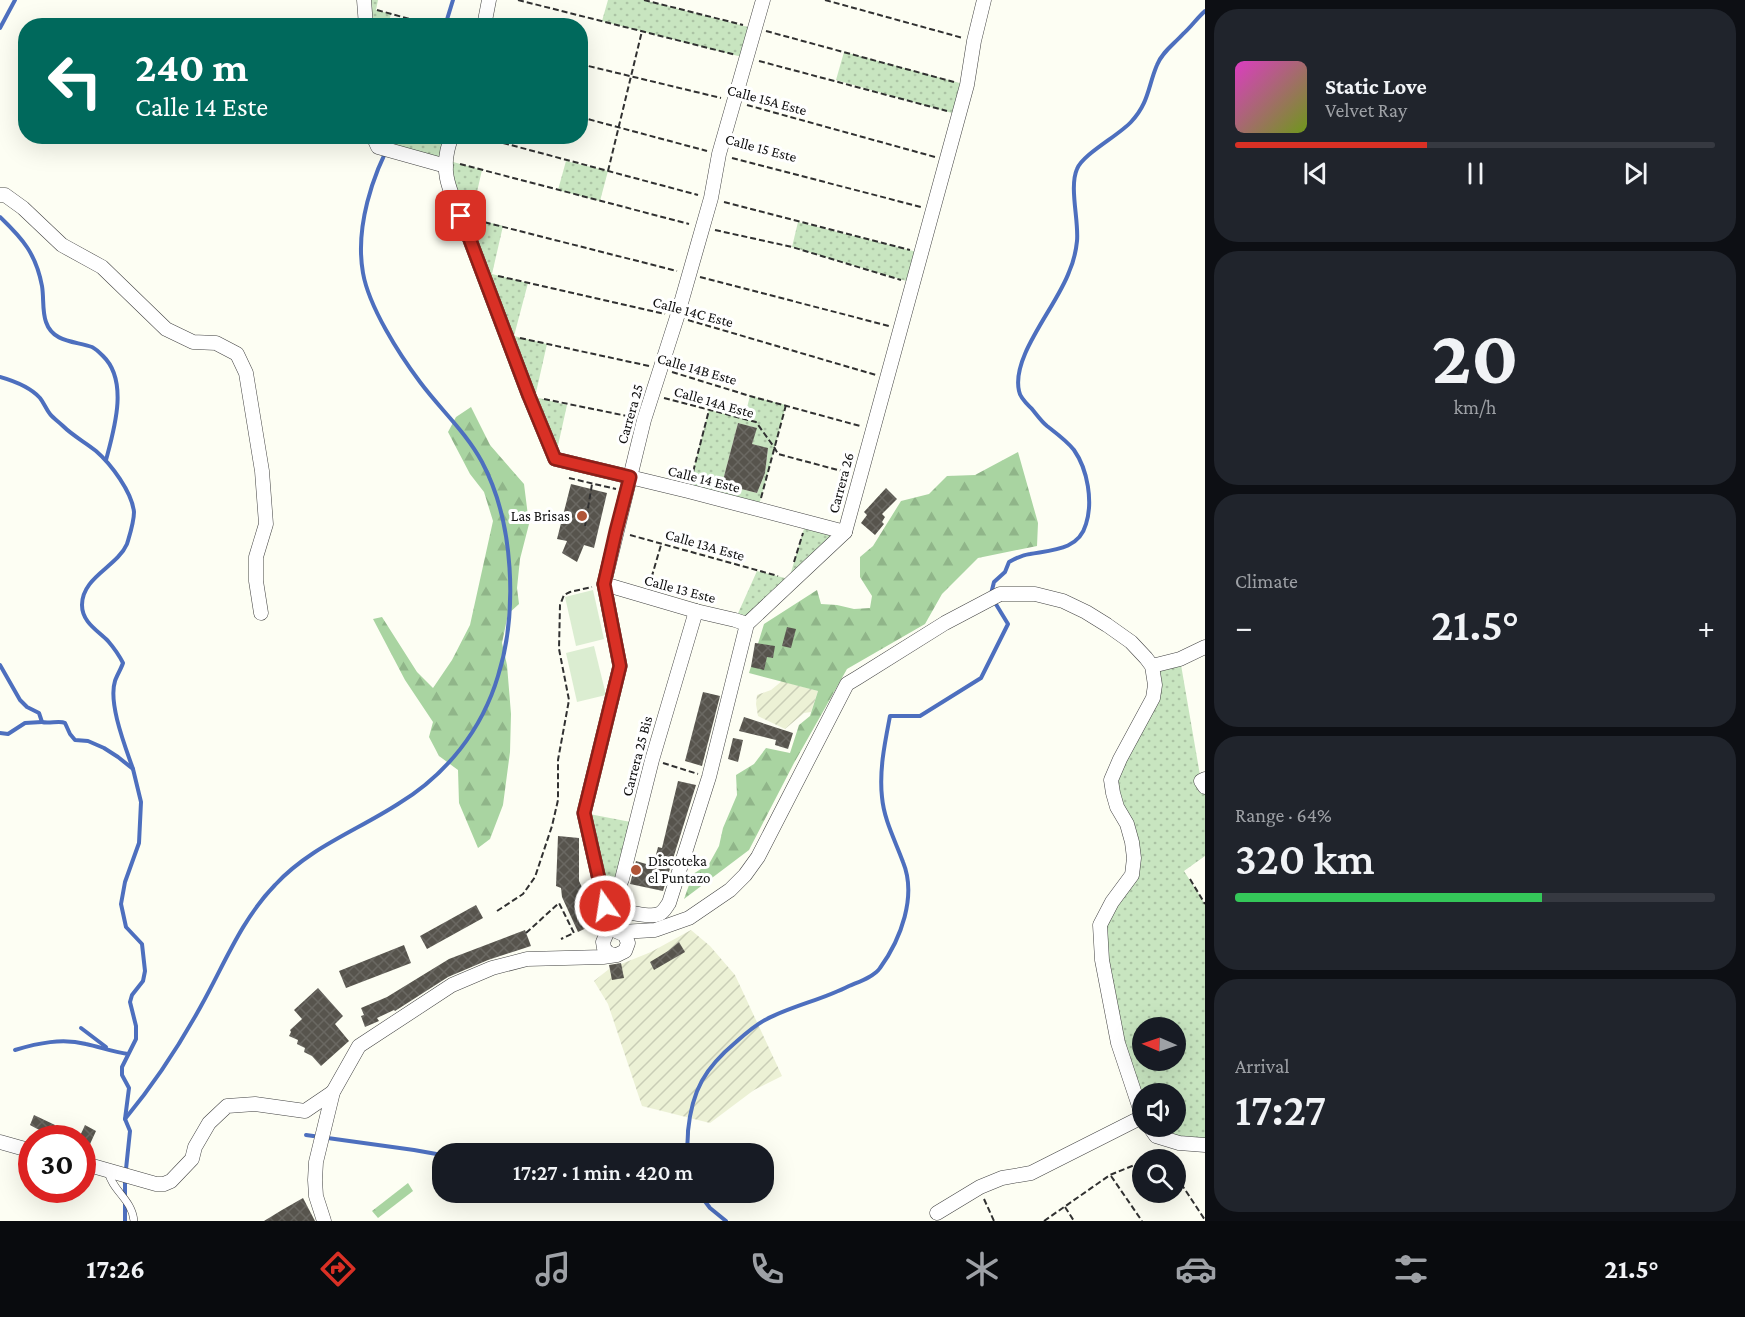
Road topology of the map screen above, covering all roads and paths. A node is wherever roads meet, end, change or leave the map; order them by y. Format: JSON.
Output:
{"nodes":[{"id":1,"x":364,"y":0,"type":"edge"},
{"id":2,"x":489,"y":0,"type":"edge"},
{"id":3,"x":518,"y":0,"type":"edge"},
{"id":4,"x":644,"y":0,"type":"edge"},
{"id":5,"x":763,"y":0,"type":"edge"},
{"id":6,"x":825,"y":0,"type":"edge"},
{"id":7,"x":984,"y":0,"type":"edge"},
{"id":8,"x":376,"y":10,"type":"dead end"},
{"id":9,"x":365,"y":18,"type":"edge"},
{"id":10,"x":406,"y":18,"type":"edge"},
{"id":11,"x":486,"y":18,"type":"edge"},
{"id":12,"x":588,"y":18,"type":"edge"},
{"id":13,"x":588,"y":18,"type":"edge"},
{"id":14,"x":756,"y":29,"type":"junction"},
{"id":15,"x":642,"y":32,"type":"junction"},
{"id":16,"x":974,"y":41,"type":"junction"},
{"id":17,"x":746,"y":58,"type":"junction"},
{"id":18,"x":588,"y":66,"type":"edge"},
{"id":19,"x":631,"y":77,"type":"junction"},
{"id":20,"x":967,"y":85,"type":"junction"},
{"id":21,"x":735,"y":102,"type":"junction"},
{"id":22,"x":959,"y":115,"type":"junction"},
{"id":23,"x":588,"y":119,"type":"edge"},
{"id":24,"x":619,"y":127,"type":"junction"},
{"id":25,"x":376,"y":144,"type":"edge"},
{"id":26,"x":450,"y":144,"type":"edge"},
{"id":27,"x":507,"y":144,"type":"edge"},
{"id":28,"x":719,"y":154,"type":"junction"},
{"id":29,"x":946,"y":160,"type":"junction"},
{"id":30,"x":445,"y":163,"type":"junction"},
{"id":31,"x":0,"y":195,"type":"edge"},
{"id":32,"x":600,"y":201,"type":"dead end"},
{"id":33,"x":933,"y":210,"type":"junction"},
{"id":34,"x":471,"y":218,"type":"dead end"},
{"id":35,"x":798,"y":222,"type":"dead end"},
{"id":36,"x":503,"y":226,"type":"dead end"},
{"id":37,"x":792,"y":248,"type":"dead end"},
{"id":38,"x":921,"y":253,"type":"junction"},
{"id":39,"x":492,"y":274,"type":"dead end"},
{"id":40,"x":913,"y":283,"type":"junction"},
{"id":41,"x":677,"y":317,"type":"junction"},
{"id":42,"x":514,"y":336,"type":"dead end"},
{"id":43,"x":661,"y":369,"type":"junction"},
{"id":44,"x":887,"y":378,"type":"junction"},
{"id":45,"x":652,"y":395,"type":"junction"},
{"id":46,"x":535,"y":397,"type":"dead end"},
{"id":47,"x":786,"y":405,"type":"junction"},
{"id":48,"x":709,"y":410,"type":"junction"},
{"id":49,"x":644,"y":420,"type":"junction"},
{"id":50,"x":873,"y":429,"type":"junction"},
{"id":51,"x":774,"y":447,"type":"junction"},
{"id":52,"x":861,"y":476,"type":"junction"},
{"id":53,"x":630,"y":477,"type":"junction"},
{"id":54,"x":569,"y":478,"type":"dead end"},
{"id":55,"x":592,"y":484,"type":"junction"},
{"id":56,"x":619,"y":490,"type":"dead end"},
{"id":57,"x":688,"y":491,"type":"junction"},
{"id":58,"x":758,"y":509,"type":"junction"},
{"id":59,"x":806,"y":522,"type":"junction"},
{"id":60,"x":585,"y":526,"type":"dead end"},
{"id":61,"x":616,"y":531,"type":"junction"},
{"id":62,"x":845,"y":532,"type":"junction"},
{"id":63,"x":662,"y":544,"type":"junction"},
{"id":64,"x":792,"y":570,"type":"dead end"},
{"id":65,"x":778,"y":576,"type":"dead end"},
{"id":66,"x":604,"y":584,"type":"junction"},
{"id":67,"x":646,"y":597,"type":"junction"},
{"id":68,"x":696,"y":611,"type":"junction"},
{"id":69,"x":261,"y":613,"type":"dead end"},
{"id":70,"x":747,"y":624,"type":"junction"},
{"id":71,"x":1205,"y":647,"type":"edge"},
{"id":72,"x":1152,"y":666,"type":"junction"},
{"id":73,"x":652,"y":760,"type":"junction"},
{"id":74,"x":709,"y":777,"type":"junction"},
{"id":75,"x":1205,"y":778,"type":"edge"},
{"id":76,"x":1205,"y":787,"type":"edge"},
{"id":77,"x":1190,"y":879,"type":"dead end"},
{"id":78,"x":1205,"y":904,"type":"edge"},
{"id":79,"x":605,"y":909,"type":"junction"},
{"id":80,"x":496,"y":911,"type":"dead end"},
{"id":81,"x":655,"y":930,"type":"junction"},
{"id":82,"x":526,"y":933,"type":"dead end"},
{"id":83,"x":613,"y":934,"type":"junction"},
{"id":84,"x":561,"y":939,"type":"dead end"},
{"id":85,"x":619,"y":953,"type":"junction"},
{"id":86,"x":589,"y":957,"type":"junction"},
{"id":87,"x":1132,"y":1085,"type":"edge"},
{"id":88,"x":333,"y":1092,"type":"junction"},
{"id":89,"x":1132,"y":1123,"type":"edge"},
{"id":90,"x":1159,"y":1137,"type":"edge"},
{"id":91,"x":0,"y":1142,"type":"edge"},
{"id":92,"x":1205,"y":1145,"type":"edge"},
{"id":93,"x":18,"y":1147,"type":"edge"},
{"id":94,"x":1132,"y":1166,"type":"edge"},
{"id":95,"x":96,"y":1167,"type":"edge"},
{"id":96,"x":108,"y":1170,"type":"junction"},
{"id":97,"x":1110,"y":1175,"type":"junction"},
{"id":98,"x":980,"y":1187,"type":"junction"},
{"id":99,"x":1186,"y":1191,"type":"edge"},
{"id":100,"x":1065,"y":1207,"type":"junction"},
{"id":101,"x":937,"y":1214,"type":"dead end"},
{"id":102,"x":1205,"y":1220,"type":"edge"},
{"id":103,"x":134,"y":1221,"type":"edge"},
{"id":104,"x":324,"y":1221,"type":"edge"},
{"id":105,"x":993,"y":1221,"type":"edge"},
{"id":106,"x":1044,"y":1221,"type":"edge"},
{"id":107,"x":1074,"y":1221,"type":"edge"},
{"id":108,"x":1142,"y":1221,"type":"edge"}],
"edges":[{"from":1,"to":9,"type":"street"},
{"from":2,"to":11,"type":"street"},
{"from":3,"to":12,"type":"path"},
{"from":4,"to":14,"type":"path"},
{"from":5,"to":14,"type":"street","name":"Carrera 25"},
{"from":6,"to":16,"type":"path"},
{"from":7,"to":16,"type":"street","name":"Carrera 26"},
{"from":8,"to":10,"type":"path"},
{"from":13,"to":15,"type":"path"},
{"from":14,"to":17,"type":"street","name":"Carrera 25"},
{"from":14,"to":20,"type":"path"},
{"from":15,"to":17,"type":"path"},
{"from":15,"to":19,"type":"path"},
{"from":16,"to":20,"type":"street","name":"Carrera 26"},
{"from":17,"to":21,"type":"street","name":"Carrera 25"},
{"from":17,"to":22,"type":"path"},
{"from":18,"to":19,"type":"path","name":"Calle 15A Este"},
{"from":19,"to":21,"type":"path","name":"Calle 15A Este"},
{"from":19,"to":24,"type":"path"},
{"from":20,"to":22,"type":"street","name":"Carrera 26"},
{"from":21,"to":28,"type":"street","name":"Carrera 25"},
{"from":21,"to":29,"type":"path","name":"Calle 15A Este"},
{"from":22,"to":29,"type":"street","name":"Carrera 26"},
{"from":23,"to":24,"type":"path","name":"Calle 15 Este"},
{"from":24,"to":27,"type":"path"},
{"from":24,"to":28,"type":"path","name":"Calle 15 Este"},
{"from":25,"to":30,"type":"street"},
{"from":26,"to":30,"type":"street"},
{"from":28,"to":33,"type":"path","name":"Calle 15 Este"},
{"from":28,"to":41,"type":"street","name":"Carrera 25"},
{"from":29,"to":33,"type":"street","name":"Carrera 26"},
{"from":30,"to":32,"type":"path"},
{"from":30,"to":53,"type":"street","name":"Calle 14 Este"},
{"from":31,"to":69,"type":"street"},
{"from":33,"to":38,"type":"street","name":"Carrera 26"},
{"from":34,"to":36,"type":"path"},
{"from":35,"to":38,"type":"path"},
{"from":37,"to":40,"type":"path"},
{"from":38,"to":40,"type":"street","name":"Carrera 26"},
{"from":39,"to":41,"type":"path","name":"Calle 14C Este"},
{"from":40,"to":44,"type":"street","name":"Carrera 26"},
{"from":41,"to":43,"type":"street","name":"Carrera 25"},
{"from":41,"to":44,"type":"path","name":"Calle 14C Este"},
{"from":42,"to":43,"type":"path","name":"Calle 14B Este"},
{"from":43,"to":45,"type":"street","name":"Carrera 25"},
{"from":43,"to":47,"type":"path","name":"Calle 14B Este"},
{"from":44,"to":50,"type":"street","name":"Carrera 26"},
{"from":45,"to":48,"type":"path","name":"Calle 14A Este"},
{"from":45,"to":49,"type":"street","name":"Carrera 25"},
{"from":46,"to":49,"type":"path"},
{"from":47,"to":50,"type":"path","name":"Calle 14B Este"},
{"from":47,"to":51,"type":"path"},
{"from":48,"to":51,"type":"path","name":"Calle 14A Este"},
{"from":48,"to":57,"type":"path"},
{"from":49,"to":53,"type":"street","name":"Carrera 25"},
{"from":50,"to":52,"type":"street","name":"Carrera 26"},
{"from":51,"to":52,"type":"path","name":"Calle 14A Este"},
{"from":51,"to":58,"type":"path"},
{"from":52,"to":62,"type":"street","name":"Carrera 26"},
{"from":53,"to":57,"type":"street","name":"Calle 14 Este"},
{"from":53,"to":61,"type":"street","name":"Carrera 25"},
{"from":54,"to":55,"type":"path"},
{"from":55,"to":56,"type":"path"},
{"from":55,"to":60,"type":"path"},
{"from":57,"to":58,"type":"street","name":"Calle 14 Este"},
{"from":58,"to":59,"type":"street","name":"Calle 14 Este"},
{"from":59,"to":62,"type":"street","name":"Calle 14 Este"},
{"from":59,"to":64,"type":"path"},
{"from":61,"to":63,"type":"path","name":"Calle 13A Este"},
{"from":61,"to":66,"type":"street","name":"Carrera 25"},
{"from":62,"to":70,"type":"street","name":"Carrera 26"},
{"from":63,"to":65,"type":"path","name":"Calle 13A Este"},
{"from":63,"to":67,"type":"path"},
{"from":66,"to":67,"type":"street","name":"Calle 13 Este"},
{"from":66,"to":79,"type":"street","name":"Carrera 25"},
{"from":66,"to":80,"type":"path"},
{"from":67,"to":68,"type":"street","name":"Calle 13 Este"},
{"from":68,"to":70,"type":"street","name":"Calle 13 Este"},
{"from":68,"to":73,"type":"street","name":"Carrera 25 Bis"},
{"from":70,"to":74,"type":"street"},
{"from":71,"to":72,"type":"street"},
{"from":72,"to":81,"type":"street"},
{"from":72,"to":87,"type":"street"},
{"from":73,"to":74,"type":"path"},
{"from":73,"to":79,"type":"street","name":"Carrera 25 Bis"},
{"from":74,"to":79,"type":"street"},
{"from":75,"to":76,"type":"street"},
{"from":77,"to":78,"type":"path"},
{"from":79,"to":83,"type":"street","name":"Carrera 25"},
{"from":81,"to":83,"type":"street"},
{"from":81,"to":85,"type":"street"},
{"from":82,"to":84,"type":"path"},
{"from":83,"to":85,"type":"street"},
{"from":83,"to":85,"type":"street"},
{"from":83,"to":86,"type":"street"},
{"from":85,"to":86,"type":"street"},
{"from":86,"to":88,"type":"street"},
{"from":88,"to":96,"type":"street"},
{"from":88,"to":104,"type":"street"},
{"from":89,"to":98,"type":"street"},
{"from":90,"to":92,"type":"street"},
{"from":91,"to":93,"type":"street"},
{"from":94,"to":97,"type":"path"},
{"from":95,"to":96,"type":"street"},
{"from":96,"to":103,"type":"lane"},
{"from":97,"to":100,"type":"path"},
{"from":97,"to":108,"type":"path"},
{"from":98,"to":101,"type":"street"},
{"from":98,"to":105,"type":"path"},
{"from":99,"to":102,"type":"path"},
{"from":100,"to":106,"type":"path"},
{"from":100,"to":107,"type":"path"}]}
